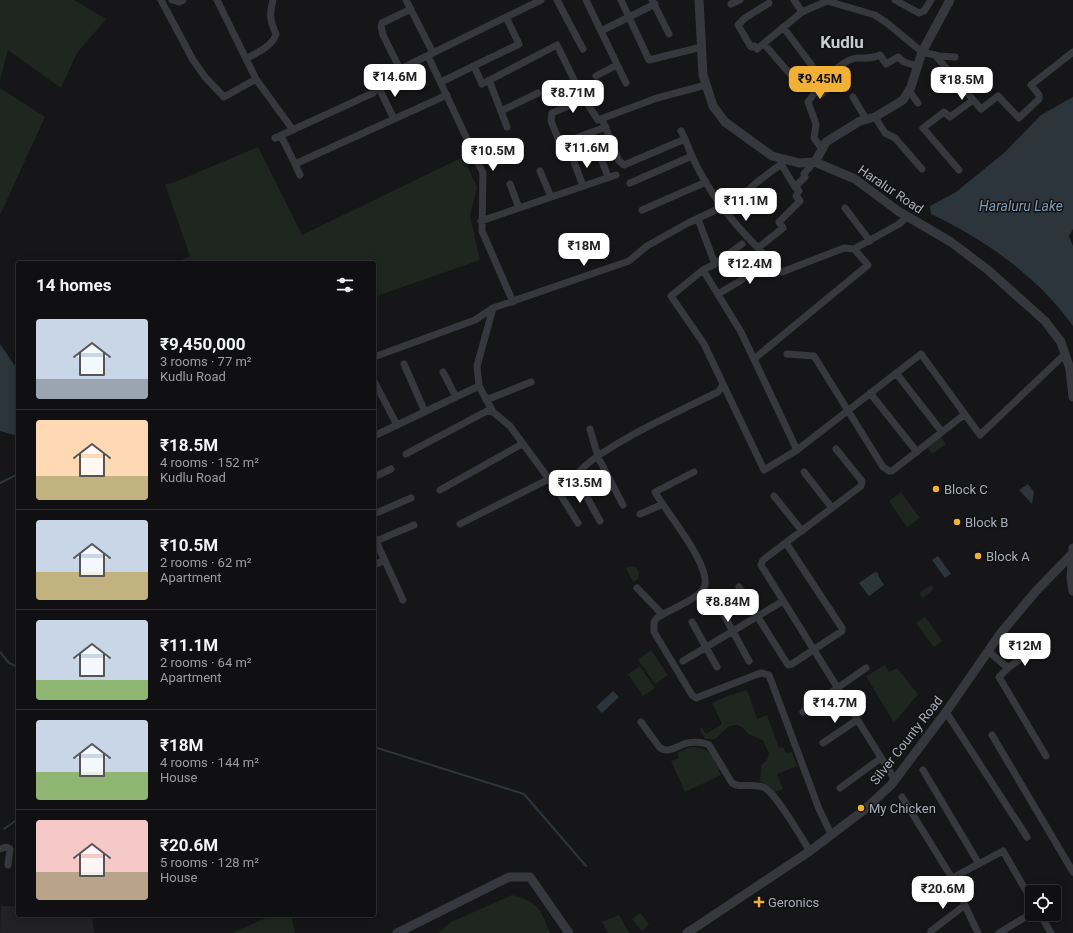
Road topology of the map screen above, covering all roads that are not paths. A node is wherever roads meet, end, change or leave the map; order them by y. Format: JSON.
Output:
{"nodes":[{"id":1,"x":160,"y":0,"type":"edge"},
{"id":2,"x":172,"y":0,"type":"edge"},
{"id":3,"x":183,"y":0,"type":"edge"},
{"id":4,"x":217,"y":0,"type":"edge"},
{"id":5,"x":273,"y":0,"type":"edge"},
{"id":6,"x":406,"y":0,"type":"edge"},
{"id":7,"x":541,"y":0,"type":"edge"},
{"id":8,"x":557,"y":0,"type":"edge"},
{"id":9,"x":586,"y":0,"type":"edge"},
{"id":10,"x":621,"y":0,"type":"edge"},
{"id":11,"x":698,"y":0,"type":"edge"},
{"id":12,"x":740,"y":0,"type":"edge"},
{"id":13,"x":794,"y":0,"type":"edge"},
{"id":14,"x":895,"y":0,"type":"edge"},
{"id":15,"x":931,"y":0,"type":"edge"},
{"id":16,"x":950,"y":0,"type":"edge"},
{"id":17,"x":654,"y":2,"type":"edge"},
{"id":18,"x":769,"y":3,"type":"dead end"},
{"id":19,"x":731,"y":4,"type":"dead end"},
{"id":20,"x":411,"y":9,"type":"junction"},
{"id":21,"x":802,"y":12,"type":"junction"},
{"id":22,"x":506,"y":17,"type":"junction"},
{"id":23,"x":629,"y":17,"type":"junction"},
{"id":24,"x":784,"y":27,"type":"junction"},
{"id":25,"x":601,"y":31,"type":"junction"},
{"id":26,"x":668,"y":34,"type":"dead end"},
{"id":27,"x":764,"y":44,"type":"junction"},
{"id":28,"x":702,"y":47,"type":"junction"},
{"id":29,"x":583,"y":49,"type":"dead end"},
{"id":30,"x":922,"y":52,"type":"junction"},
{"id":31,"x":1073,"y":52,"type":"edge"},
{"id":32,"x":431,"y":54,"type":"junction"},
{"id":33,"x":934,"y":55,"type":"junction"},
{"id":34,"x":955,"y":57,"type":"dead end"},
{"id":35,"x":246,"y":59,"type":"junction"},
{"id":36,"x":617,"y":65,"type":"junction"},
{"id":37,"x":474,"y":66,"type":"junction"},
{"id":38,"x":917,"y":66,"type":"junction"},
{"id":39,"x":400,"y":69,"type":"junction"},
{"id":40,"x":790,"y":74,"type":"dead end"},
{"id":41,"x":596,"y":76,"type":"dead end"},
{"id":42,"x":256,"y":79,"type":"junction"},
{"id":43,"x":489,"y":80,"type":"junction"},
{"id":44,"x":441,"y":82,"type":"junction"},
{"id":45,"x":626,"y":83,"type":"dead end"},
{"id":46,"x":706,"y":85,"type":"junction"},
{"id":47,"x":378,"y":86,"type":"junction"},
{"id":48,"x":816,"y":90,"type":"junction"},
{"id":49,"x":909,"y":91,"type":"junction"},
{"id":50,"x":538,"y":93,"type":"dead end"},
{"id":51,"x":447,"y":95,"type":"junction"},
{"id":52,"x":853,"y":97,"type":"dead end"},
{"id":53,"x":584,"y":99,"type":"junction"},
{"id":54,"x":973,"y":100,"type":"junction"},
{"id":55,"x":918,"y":103,"type":"dead end"},
{"id":56,"x":501,"y":111,"type":"junction"},
{"id":57,"x":870,"y":118,"type":"junction"},
{"id":58,"x":394,"y":119,"type":"junction"},
{"id":59,"x":602,"y":119,"type":"junction"},
{"id":60,"x":507,"y":127,"type":"dead end"},
{"id":61,"x":606,"y":127,"type":"junction"},
{"id":62,"x":293,"y":130,"type":"junction"},
{"id":63,"x":681,"y":130,"type":"dead end"},
{"id":64,"x":685,"y":139,"type":"junction"},
{"id":65,"x":822,"y":149,"type":"junction"},
{"id":66,"x":598,"y":150,"type":"dead end"},
{"id":67,"x":692,"y":156,"type":"junction"},
{"id":68,"x":573,"y":159,"type":"dead end"},
{"id":69,"x":783,"y":163,"type":"junction"},
{"id":70,"x":814,"y":163,"type":"junction"},
{"id":71,"x":295,"y":164,"type":"junction"},
{"id":72,"x":922,"y":169,"type":"dead end"},
{"id":73,"x":959,"y":170,"type":"dead end"},
{"id":74,"x":540,"y":171,"type":"dead end"},
{"id":75,"x":616,"y":175,"type":"dead end"},
{"id":76,"x":300,"y":176,"type":"dead end"},
{"id":77,"x":608,"y":177,"type":"junction"},
{"id":78,"x":706,"y":182,"type":"junction"},
{"id":79,"x":630,"y":183,"type":"dead end"},
{"id":80,"x":510,"y":184,"type":"dead end"},
{"id":81,"x":583,"y":186,"type":"junction"},
{"id":82,"x":795,"y":187,"type":"junction"},
{"id":83,"x":551,"y":197,"type":"junction"},
{"id":84,"x":519,"y":208,"type":"junction"},
{"id":85,"x":721,"y":208,"type":"junction"},
{"id":86,"x":845,"y":208,"type":"dead end"},
{"id":87,"x":642,"y":210,"type":"dead end"},
{"id":88,"x":907,"y":217,"type":"junction"},
{"id":89,"x":698,"y":219,"type":"junction"},
{"id":90,"x":481,"y":221,"type":"junction"},
{"id":91,"x":870,"y":241,"type":"junction"},
{"id":92,"x":742,"y":244,"type":"dead end"},
{"id":93,"x":758,"y":248,"type":"junction"},
{"id":94,"x":854,"y":249,"type":"junction"},
{"id":95,"x":766,"y":258,"type":"junction"},
{"id":96,"x":715,"y":264,"type":"junction"},
{"id":97,"x":703,"y":270,"type":"junction"},
{"id":98,"x":718,"y":294,"type":"junction"},
{"id":99,"x":513,"y":302,"type":"junction"},
{"id":100,"x":493,"y":308,"type":"junction"},
{"id":101,"x":787,"y":354,"type":"dead end"},
{"id":102,"x":1065,"y":354,"type":"junction"},
{"id":103,"x":376,"y":356,"type":"edge"},
{"id":104,"x":754,"y":360,"type":"junction"},
{"id":105,"x":404,"y":364,"type":"dead end"},
{"id":106,"x":443,"y":372,"type":"dead end"},
{"id":107,"x":896,"y":374,"type":"junction"},
{"id":108,"x":531,"y":382,"type":"dead end"},
{"id":109,"x":376,"y":385,"type":"edge"},
{"id":110,"x":723,"y":385,"type":"junction"},
{"id":111,"x":479,"y":386,"type":"junction"},
{"id":112,"x":870,"y":393,"type":"junction"},
{"id":113,"x":456,"y":397,"type":"junction"},
{"id":114,"x":1073,"y":397,"type":"edge"},
{"id":115,"x":486,"y":400,"type":"junction"},
{"id":116,"x":848,"y":410,"type":"junction"},
{"id":117,"x":425,"y":412,"type":"junction"},
{"id":118,"x":493,"y":412,"type":"junction"},
{"id":119,"x":966,"y":414,"type":"junction"},
{"id":120,"x":397,"y":425,"type":"junction"},
{"id":121,"x":590,"y":429,"type":"dead end"},
{"id":122,"x":942,"y":432,"type":"junction"},
{"id":123,"x":376,"y":435,"type":"edge"},
{"id":124,"x":522,"y":444,"type":"junction"},
{"id":125,"x":836,"y":449,"type":"dead end"},
{"id":126,"x":797,"y":450,"type":"junction"},
{"id":127,"x":917,"y":452,"type":"junction"},
{"id":128,"x":406,"y":454,"type":"dead end"},
{"id":129,"x":598,"y":457,"type":"junction"},
{"id":130,"x":391,"y":469,"type":"dead end"},
{"id":131,"x":694,"y":472,"type":"dead end"},
{"id":132,"x":804,"y":472,"type":"dead end"},
{"id":133,"x":376,"y":476,"type":"edge"},
{"id":134,"x":549,"y":479,"type":"junction"},
{"id":135,"x":440,"y":490,"type":"dead end"},
{"id":136,"x":774,"y":496,"type":"dead end"},
{"id":137,"x":411,"y":498,"type":"dead end"},
{"id":138,"x":623,"y":505,"type":"dead end"},
{"id":139,"x":661,"y":505,"type":"junction"},
{"id":140,"x":832,"y":508,"type":"junction"},
{"id":141,"x":376,"y":513,"type":"edge"},
{"id":142,"x":640,"y":514,"type":"dead end"},
{"id":143,"x":600,"y":521,"type":"dead end"},
{"id":144,"x":578,"y":523,"type":"dead end"},
{"id":145,"x":460,"y":524,"type":"dead end"},
{"id":146,"x":414,"y":525,"type":"dead end"},
{"id":147,"x":802,"y":531,"type":"junction"},
{"id":148,"x":376,"y":539,"type":"edge"},
{"id":149,"x":376,"y":541,"type":"edge"},
{"id":150,"x":786,"y":543,"type":"junction"},
{"id":151,"x":1072,"y":551,"type":"edge"},
{"id":152,"x":385,"y":560,"type":"junction"},
{"id":153,"x":376,"y":564,"type":"edge"},
{"id":154,"x":739,"y":587,"type":"dead end"},
{"id":155,"x":637,"y":588,"type":"dead end"},
{"id":156,"x":1073,"y":591,"type":"edge"},
{"id":157,"x":403,"y":600,"type":"dead end"},
{"id":158,"x":783,"y":601,"type":"junction"},
{"id":159,"x":719,"y":606,"type":"dead end"},
{"id":160,"x":662,"y":614,"type":"junction"},
{"id":161,"x":758,"y":616,"type":"junction"},
{"id":162,"x":692,"y":622,"type":"dead end"},
{"id":163,"x":733,"y":631,"type":"junction"},
{"id":164,"x":706,"y":647,"type":"junction"},
{"id":165,"x":814,"y":650,"type":"junction"},
{"id":166,"x":988,"y":651,"type":"junction"},
{"id":167,"x":1031,"y":651,"type":"dead end"},
{"id":168,"x":683,"y":661,"type":"dead end"},
{"id":169,"x":749,"y":661,"type":"dead end"},
{"id":170,"x":717,"y":667,"type":"dead end"},
{"id":171,"x":866,"y":668,"type":"dead end"},
{"id":172,"x":1008,"y":668,"type":"junction"},
{"id":173,"x":837,"y":688,"type":"junction"},
{"id":174,"x":803,"y":712,"type":"dead end"},
{"id":175,"x":946,"y":712,"type":"junction"},
{"id":176,"x":857,"y":720,"type":"junction"},
{"id":177,"x":641,"y":722,"type":"dead end"},
{"id":178,"x":992,"y":735,"type":"dead end"},
{"id":179,"x":823,"y":743,"type":"dead end"},
{"id":180,"x":1046,"y":756,"type":"dead end"},
{"id":181,"x":881,"y":758,"type":"junction"},
{"id":182,"x":923,"y":770,"type":"dead end"},
{"id":183,"x":895,"y":780,"type":"junction"},
{"id":184,"x":840,"y":788,"type":"dead end"},
{"id":185,"x":902,"y":797,"type":"dead end"},
{"id":186,"x":832,"y":834,"type":"junction"},
{"id":187,"x":1027,"y":837,"type":"dead end"},
{"id":188,"x":0,"y":849,"type":"edge"},
{"id":189,"x":810,"y":851,"type":"junction"},
{"id":190,"x":979,"y":864,"type":"junction"},
{"id":191,"x":8,"y":865,"type":"dead end"},
{"id":192,"x":1073,"y":872,"type":"edge"},
{"id":193,"x":952,"y":878,"type":"junction"},
{"id":194,"x":1025,"y":889,"type":"edge"},
{"id":195,"x":965,"y":905,"type":"junction"},
{"id":196,"x":1025,"y":917,"type":"edge"},
{"id":197,"x":1044,"y":921,"type":"edge"},
{"id":198,"x":931,"y":931,"type":"dead end"},
{"id":199,"x":397,"y":933,"type":"edge"},
{"id":200,"x":569,"y":933,"type":"edge"},
{"id":201,"x":687,"y":933,"type":"edge"},
{"id":202,"x":978,"y":933,"type":"edge"},
{"id":203,"x":999,"y":933,"type":"edge"},
{"id":204,"x":1051,"y":933,"type":"edge"}],
"edges":[{"from":1,"to":42,"type":"street"},
{"from":2,"to":3,"type":"street"},
{"from":4,"to":35,"type":"street"},
{"from":5,"to":35,"type":"street"},
{"from":6,"to":20,"type":"street"},
{"from":7,"to":22,"type":"street"},
{"from":8,"to":29,"type":"street"},
{"from":9,"to":25,"type":"street"},
{"from":10,"to":23,"type":"street"},
{"from":11,"to":28,"type":"street","name":"Haralur Road"},
{"from":12,"to":19,"type":"street"},
{"from":13,"to":21,"type":"street"},
{"from":14,"to":15,"type":"street"},
{"from":16,"to":30,"type":"street"},
{"from":17,"to":23,"type":"street"},
{"from":17,"to":26,"type":"street"},
{"from":18,"to":27,"type":"street"},
{"from":20,"to":32,"type":"street"},
{"from":20,"to":39,"type":"street"},
{"from":21,"to":24,"type":"street"},
{"from":21,"to":30,"type":"street"},
{"from":22,"to":32,"type":"street"},
{"from":22,"to":37,"type":"street"},
{"from":23,"to":25,"type":"street"},
{"from":23,"to":28,"type":"street"},
{"from":24,"to":27,"type":"street"},
{"from":24,"to":48,"type":"street"},
{"from":25,"to":36,"type":"street"},
{"from":27,"to":40,"type":"street"},
{"from":28,"to":46,"type":"street","name":"Haralur Road"},
{"from":30,"to":33,"type":"street"},
{"from":30,"to":38,"type":"street"},
{"from":31,"to":54,"type":"street"},
{"from":32,"to":39,"type":"street"},
{"from":32,"to":44,"type":"street"},
{"from":33,"to":34,"type":"street"},
{"from":33,"to":54,"type":"street"},
{"from":35,"to":42,"type":"street"},
{"from":36,"to":41,"type":"street"},
{"from":36,"to":45,"type":"street"},
{"from":37,"to":43,"type":"street"},
{"from":37,"to":44,"type":"street"},
{"from":38,"to":48,"type":"street"},
{"from":38,"to":49,"type":"street"},
{"from":39,"to":47,"type":"street"},
{"from":42,"to":62,"type":"street"},
{"from":43,"to":53,"type":"street"},
{"from":43,"to":56,"type":"street"},
{"from":44,"to":51,"type":"street"},
{"from":46,"to":59,"type":"street"},
{"from":46,"to":69,"type":"street","name":"Haralur Road"},
{"from":47,"to":58,"type":"street"},
{"from":47,"to":62,"type":"street"},
{"from":48,"to":65,"type":"street"},
{"from":49,"to":55,"type":"street"},
{"from":49,"to":57,"type":"street"},
{"from":50,"to":56,"type":"street"},
{"from":51,"to":58,"type":"street"},
{"from":51,"to":90,"type":"street"},
{"from":52,"to":57,"type":"street"},
{"from":53,"to":59,"type":"street"},
{"from":53,"to":61,"type":"street"},
{"from":54,"to":73,"type":"street"},
{"from":56,"to":60,"type":"street"},
{"from":57,"to":65,"type":"street"},
{"from":57,"to":72,"type":"street"},
{"from":58,"to":71,"type":"street"},
{"from":59,"to":61,"type":"street"},
{"from":61,"to":64,"type":"street"},
{"from":62,"to":71,"type":"street"},
{"from":63,"to":64,"type":"street"},
{"from":64,"to":67,"type":"street"},
{"from":65,"to":70,"type":"street"},
{"from":66,"to":77,"type":"street"},
{"from":67,"to":78,"type":"street"},
{"from":67,"to":79,"type":"street"},
{"from":68,"to":81,"type":"street"},
{"from":69,"to":70,"type":"street","name":"Haralur Road"},
{"from":69,"to":82,"type":"street"},
{"from":69,"to":85,"type":"street"},
{"from":70,"to":82,"type":"street"},
{"from":70,"to":88,"type":"street","name":"Haralur Road"},
{"from":71,"to":76,"type":"street"},
{"from":74,"to":83,"type":"street"},
{"from":75,"to":77,"type":"street"},
{"from":77,"to":81,"type":"street"},
{"from":78,"to":85,"type":"street"},
{"from":78,"to":87,"type":"street"},
{"from":80,"to":84,"type":"street"},
{"from":81,"to":83,"type":"street"},
{"from":82,"to":93,"type":"street"},
{"from":83,"to":84,"type":"street"},
{"from":84,"to":90,"type":"street"},
{"from":85,"to":89,"type":"street"},
{"from":85,"to":93,"type":"street"},
{"from":86,"to":91,"type":"street"},
{"from":88,"to":91,"type":"street"},
{"from":88,"to":102,"type":"street","name":"Haralur Road"},
{"from":89,"to":96,"type":"street"},
{"from":89,"to":99,"type":"street"},
{"from":90,"to":99,"type":"street"},
{"from":91,"to":94,"type":"street"},
{"from":92,"to":96,"type":"street"},
{"from":93,"to":95,"type":"street"},
{"from":94,"to":95,"type":"street"},
{"from":94,"to":104,"type":"street"},
{"from":95,"to":98,"type":"street"},
{"from":96,"to":97,"type":"street"},
{"from":97,"to":98,"type":"street"},
{"from":97,"to":110,"type":"street"},
{"from":98,"to":104,"type":"street"},
{"from":99,"to":100,"type":"street"},
{"from":100,"to":103,"type":"street"},
{"from":100,"to":111,"type":"street"},
{"from":101,"to":116,"type":"street"},
{"from":102,"to":114,"type":"street","name":"Haralur Road"},
{"from":102,"to":119,"type":"street"},
{"from":104,"to":126,"type":"street"},
{"from":105,"to":117,"type":"street"},
{"from":106,"to":113,"type":"street"},
{"from":107,"to":112,"type":"street"},
{"from":107,"to":119,"type":"street"},
{"from":107,"to":122,"type":"street"},
{"from":108,"to":115,"type":"street"},
{"from":109,"to":120,"type":"street"},
{"from":110,"to":126,"type":"street"},
{"from":110,"to":129,"type":"street"},
{"from":111,"to":113,"type":"street"},
{"from":111,"to":115,"type":"street"},
{"from":112,"to":116,"type":"street"},
{"from":112,"to":127,"type":"street"},
{"from":113,"to":117,"type":"street"},
{"from":115,"to":118,"type":"street"},
{"from":116,"to":126,"type":"street"},
{"from":116,"to":127,"type":"street"},
{"from":117,"to":120,"type":"street"},
{"from":118,"to":124,"type":"street"},
{"from":118,"to":128,"type":"street"},
{"from":119,"to":122,"type":"street"},
{"from":120,"to":123,"type":"street"},
{"from":121,"to":129,"type":"street"},
{"from":122,"to":127,"type":"street"},
{"from":124,"to":134,"type":"street"},
{"from":124,"to":135,"type":"street"},
{"from":125,"to":140,"type":"street"},
{"from":129,"to":138,"type":"street"},
{"from":129,"to":143,"type":"street"},
{"from":130,"to":133,"type":"street"},
{"from":131,"to":139,"type":"street"},
{"from":132,"to":140,"type":"street"},
{"from":134,"to":144,"type":"street"},
{"from":134,"to":145,"type":"street"},
{"from":136,"to":147,"type":"street"},
{"from":137,"to":141,"type":"street"},
{"from":139,"to":142,"type":"street"},
{"from":139,"to":160,"type":"street"},
{"from":140,"to":147,"type":"street"},
{"from":146,"to":148,"type":"street"},
{"from":147,"to":150,"type":"street"},
{"from":149,"to":152,"type":"street"},
{"from":150,"to":158,"type":"street"},
{"from":150,"to":165,"type":"street"},
{"from":151,"to":156,"type":"street"},
{"from":151,"to":166,"type":"street","name":"Silver County Road"},
{"from":152,"to":153,"type":"street"},
{"from":152,"to":157,"type":"street"},
{"from":154,"to":161,"type":"street"},
{"from":155,"to":160,"type":"street"},
{"from":158,"to":161,"type":"street"},
{"from":158,"to":165,"type":"street"},
{"from":159,"to":163,"type":"street"},
{"from":160,"to":186,"type":"street"},
{"from":161,"to":163,"type":"street"},
{"from":161,"to":165,"type":"street"},
{"from":162,"to":164,"type":"street"},
{"from":163,"to":164,"type":"street"},
{"from":163,"to":169,"type":"street"},
{"from":164,"to":168,"type":"street"},
{"from":164,"to":170,"type":"street"},
{"from":165,"to":173,"type":"street"},
{"from":166,"to":172,"type":"street"},
{"from":166,"to":175,"type":"street","name":"Silver County Road"},
{"from":167,"to":172,"type":"street"},
{"from":171,"to":173,"type":"street"},
{"from":172,"to":180,"type":"street"},
{"from":173,"to":174,"type":"street"},
{"from":173,"to":176,"type":"street"},
{"from":175,"to":183,"type":"street","name":"Silver County Road"},
{"from":175,"to":187,"type":"street"},
{"from":176,"to":179,"type":"street"},
{"from":176,"to":181,"type":"street"},
{"from":177,"to":189,"type":"street"},
{"from":178,"to":192,"type":"street"},
{"from":181,"to":183,"type":"street"},
{"from":181,"to":184,"type":"street"},
{"from":182,"to":190,"type":"street"},
{"from":183,"to":186,"type":"street","name":"Silver County Road"},
{"from":185,"to":193,"type":"street"},
{"from":186,"to":189,"type":"street","name":"Silver County Road"},
{"from":188,"to":191,"type":"street"},
{"from":189,"to":201,"type":"street","name":"Silver County Road"},
{"from":190,"to":193,"type":"street"},
{"from":190,"to":194,"type":"street"},
{"from":193,"to":195,"type":"street"},
{"from":195,"to":198,"type":"street"},
{"from":195,"to":202,"type":"street"},
{"from":196,"to":203,"type":"street"},
{"from":197,"to":204,"type":"street"},
{"from":199,"to":200,"type":"street"}]}
